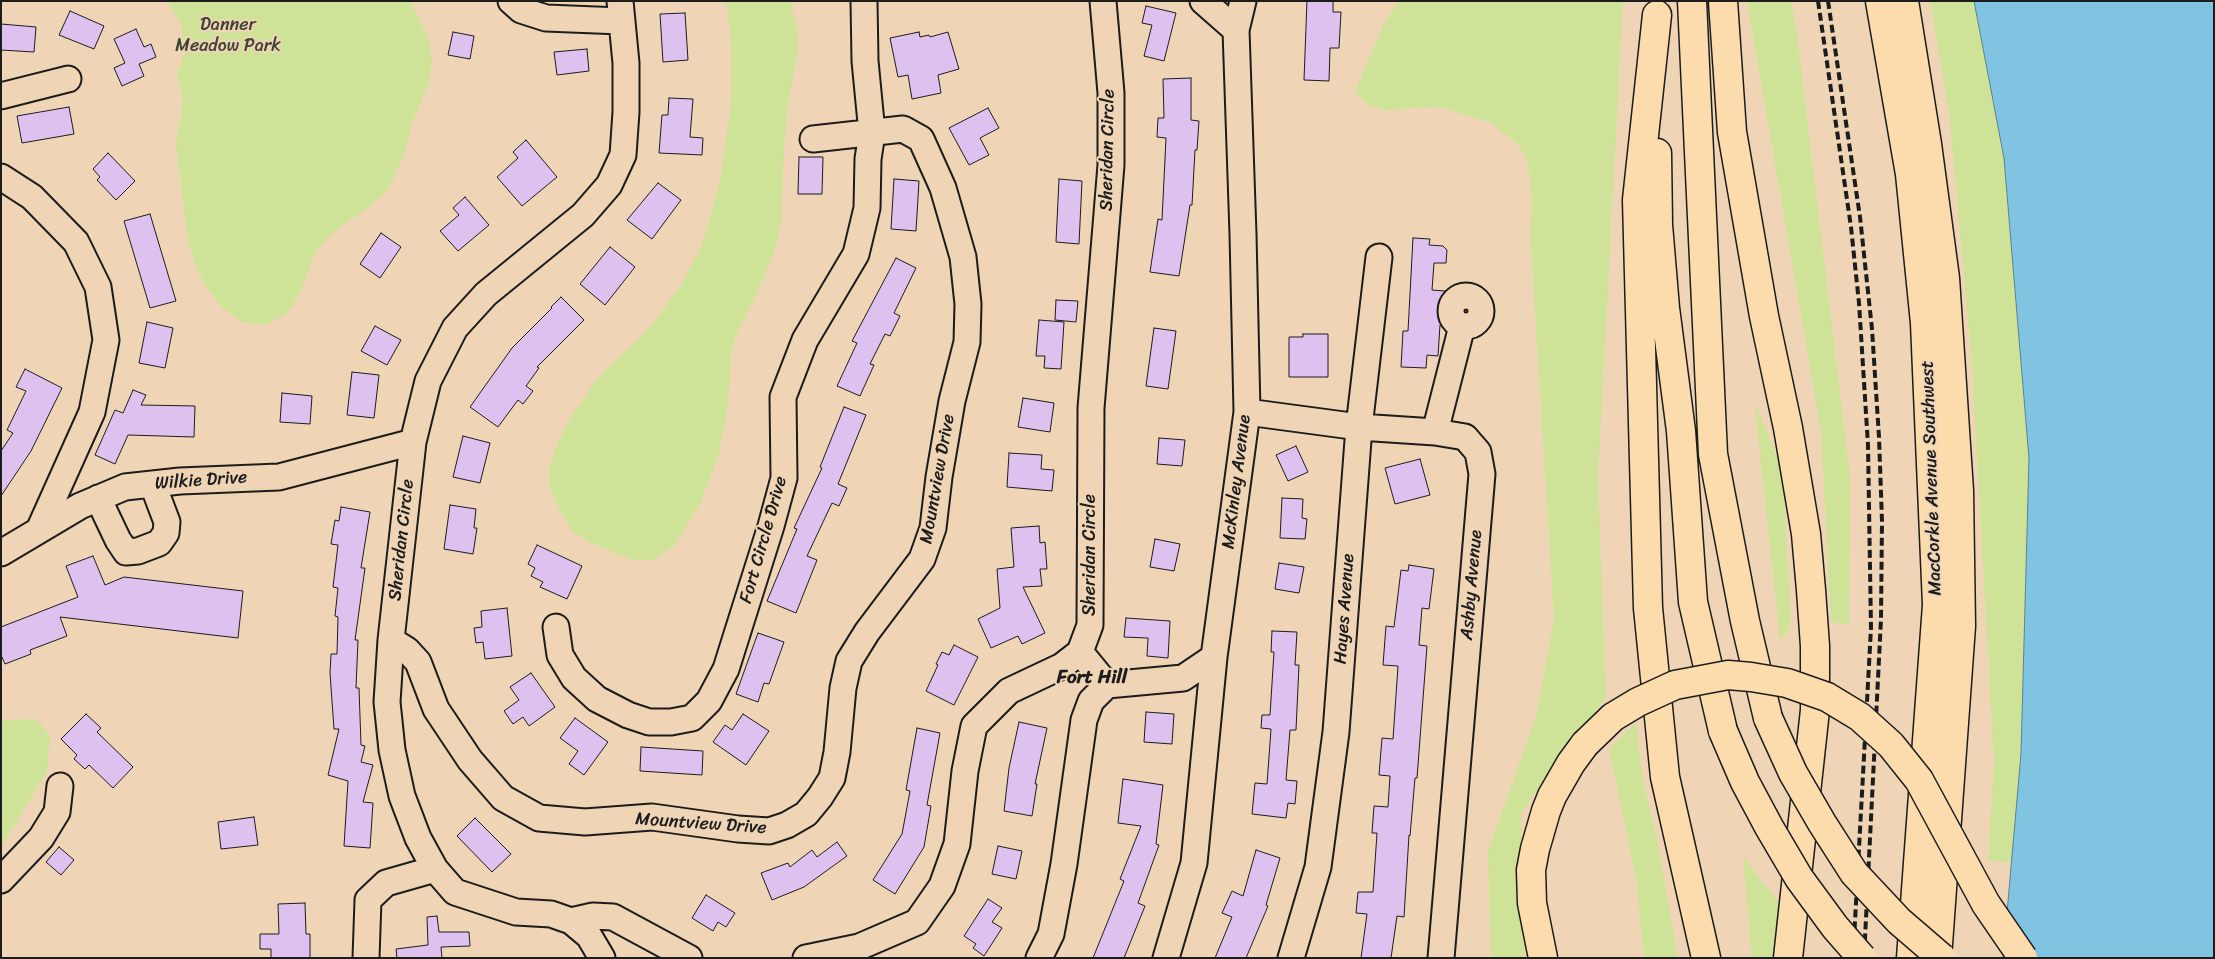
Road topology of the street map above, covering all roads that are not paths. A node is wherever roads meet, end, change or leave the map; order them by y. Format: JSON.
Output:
{"nodes":[{"id":1,"x":511,"y":1,"type":"edge"},
{"id":2,"x":864,"y":1,"type":"edge"},
{"id":3,"x":1103,"y":1,"type":"edge"},
{"id":4,"x":1203,"y":1,"type":"edge"},
{"id":5,"x":1243,"y":1,"type":"edge"},
{"id":6,"x":1692,"y":1,"type":"edge"},
{"id":7,"x":1723,"y":1,"type":"edge"},
{"id":8,"x":1880,"y":1,"type":"edge"},
{"id":9,"x":1904,"y":1,"type":"edge"},
{"id":10,"x":1656,"y":8,"type":"edge"},
{"id":11,"x":620,"y":11,"type":"edge"},
{"id":12,"x":1236,"y":30,"type":"junction"},
{"id":13,"x":68,"y":79,"type":"dead end"},
{"id":14,"x":1,"y":96,"type":"edge"},
{"id":15,"x":872,"y":133,"type":"junction"},
{"id":16,"x":813,"y":139,"type":"dead end"},
{"id":17,"x":1,"y":177,"type":"edge"},
{"id":18,"x":1379,"y":257,"type":"dead end"},
{"id":19,"x":1462,"y":326,"type":"dead end"},
{"id":20,"x":1247,"y":412,"type":"junction"},
{"id":21,"x":1359,"y":427,"type":"junction"},
{"id":22,"x":1435,"y":432,"type":"junction"},
{"id":23,"x":413,"y":442,"type":"junction"},
{"id":24,"x":153,"y":484,"type":"junction"},
{"id":25,"x":98,"y":498,"type":"junction"},
{"id":26,"x":39,"y":530,"type":"junction"},
{"id":27,"x":1,"y":553,"type":"edge"},
{"id":28,"x":556,"y":628,"type":"dead end"},
{"id":29,"x":391,"y":640,"type":"junction"},
{"id":30,"x":1080,"y":652,"type":"junction"},
{"id":31,"x":1214,"y":657,"type":"junction"},
{"id":32,"x":1107,"y":685,"type":"junction"},
{"id":33,"x":60,"y":786,"type":"dead end"},
{"id":34,"x":435,"y":869,"type":"junction"},
{"id":35,"x":1,"y":880,"type":"edge"},
{"id":36,"x":571,"y":922,"type":"junction"},
{"id":37,"x":366,"y":958,"type":"edge"},
{"id":38,"x":602,"y":958,"type":"edge"},
{"id":39,"x":689,"y":958,"type":"edge"},
{"id":40,"x":806,"y":958,"type":"edge"},
{"id":41,"x":1039,"y":958,"type":"edge"},
{"id":42,"x":1166,"y":958,"type":"edge"},
{"id":43,"x":1291,"y":958,"type":"edge"},
{"id":44,"x":1441,"y":958,"type":"edge"},
{"id":45,"x":1543,"y":958,"type":"edge"},
{"id":46,"x":1706,"y":958,"type":"edge"},
{"id":47,"x":1788,"y":958,"type":"edge"},
{"id":48,"x":1862,"y":958,"type":"edge"},
{"id":49,"x":1911,"y":958,"type":"edge"},
{"id":50,"x":1937,"y":958,"type":"edge"},
{"id":51,"x":1942,"y":958,"type":"edge"},
{"id":52,"x":2023,"y":958,"type":"edge"}],
"edges":[{"from":1,"to":11,"type":"street"},
{"from":2,"to":15,"type":"street","name":"Fort Circle Drive"},
{"from":3,"to":30,"type":"street","name":"Sheridan Circle"},
{"from":4,"to":12,"type":"street"},
{"from":5,"to":12,"type":"street","name":"McKinley Avenue"},
{"from":6,"to":51,"type":"main road","bridge":true},
{"from":7,"to":47,"type":"main road"},
{"from":8,"to":49,"type":"main road","name":"MacCorkle Avenue Southwest"},
{"from":9,"to":50,"type":"main road","name":"MacCorkle Avenue Southwest"},
{"from":10,"to":46,"type":"main road"},
{"from":10,"to":48,"type":"main road","bridge":true},
{"from":11,"to":23,"type":"street","name":"Sheridan Circle"},
{"from":12,"to":20,"type":"street","name":"McKinley Avenue"},
{"from":13,"to":14,"type":"street"},
{"from":15,"to":16,"type":"street","name":"Mountview Drive"},
{"from":15,"to":28,"type":"street","name":"Fort Circle Drive"},
{"from":15,"to":29,"type":"street","name":"Mountview Drive"},
{"from":17,"to":26,"type":"street"},
{"from":18,"to":21,"type":"street","name":"Hayes Avenue"},
{"from":19,"to":22,"type":"street"},
{"from":20,"to":21,"type":"street","name":"Ashby Avenue"},
{"from":20,"to":31,"type":"street","name":"McKinley Avenue"},
{"from":21,"to":22,"type":"street","name":"Ashby Avenue"},
{"from":21,"to":43,"type":"street","name":"Hayes Avenue"},
{"from":22,"to":44,"type":"street","name":"Ashby Avenue"},
{"from":23,"to":24,"type":"street","name":"Wilkie Drive"},
{"from":23,"to":29,"type":"street","name":"Sheridan Circle"},
{"from":24,"to":25,"type":"street","name":"Wilkie Drive"},
{"from":24,"to":25,"type":"street"},
{"from":25,"to":26,"type":"street","name":"Wilkie Drive"},
{"from":26,"to":27,"type":"street","name":"Wilkie Drive"},
{"from":29,"to":34,"type":"street","name":"Sheridan Circle"},
{"from":30,"to":32,"type":"street"},
{"from":30,"to":40,"type":"street"},
{"from":31,"to":32,"type":"street"},
{"from":31,"to":42,"type":"street","name":"McKinley Avenue"},
{"from":32,"to":41,"type":"street"},
{"from":33,"to":35,"type":"street"},
{"from":34,"to":36,"type":"street","name":"Sheridan Circle"},
{"from":34,"to":37,"type":"street"},
{"from":36,"to":38,"type":"street"},
{"from":36,"to":39,"type":"street"},
{"from":45,"to":52,"type":"main road","bridge":true}]}
